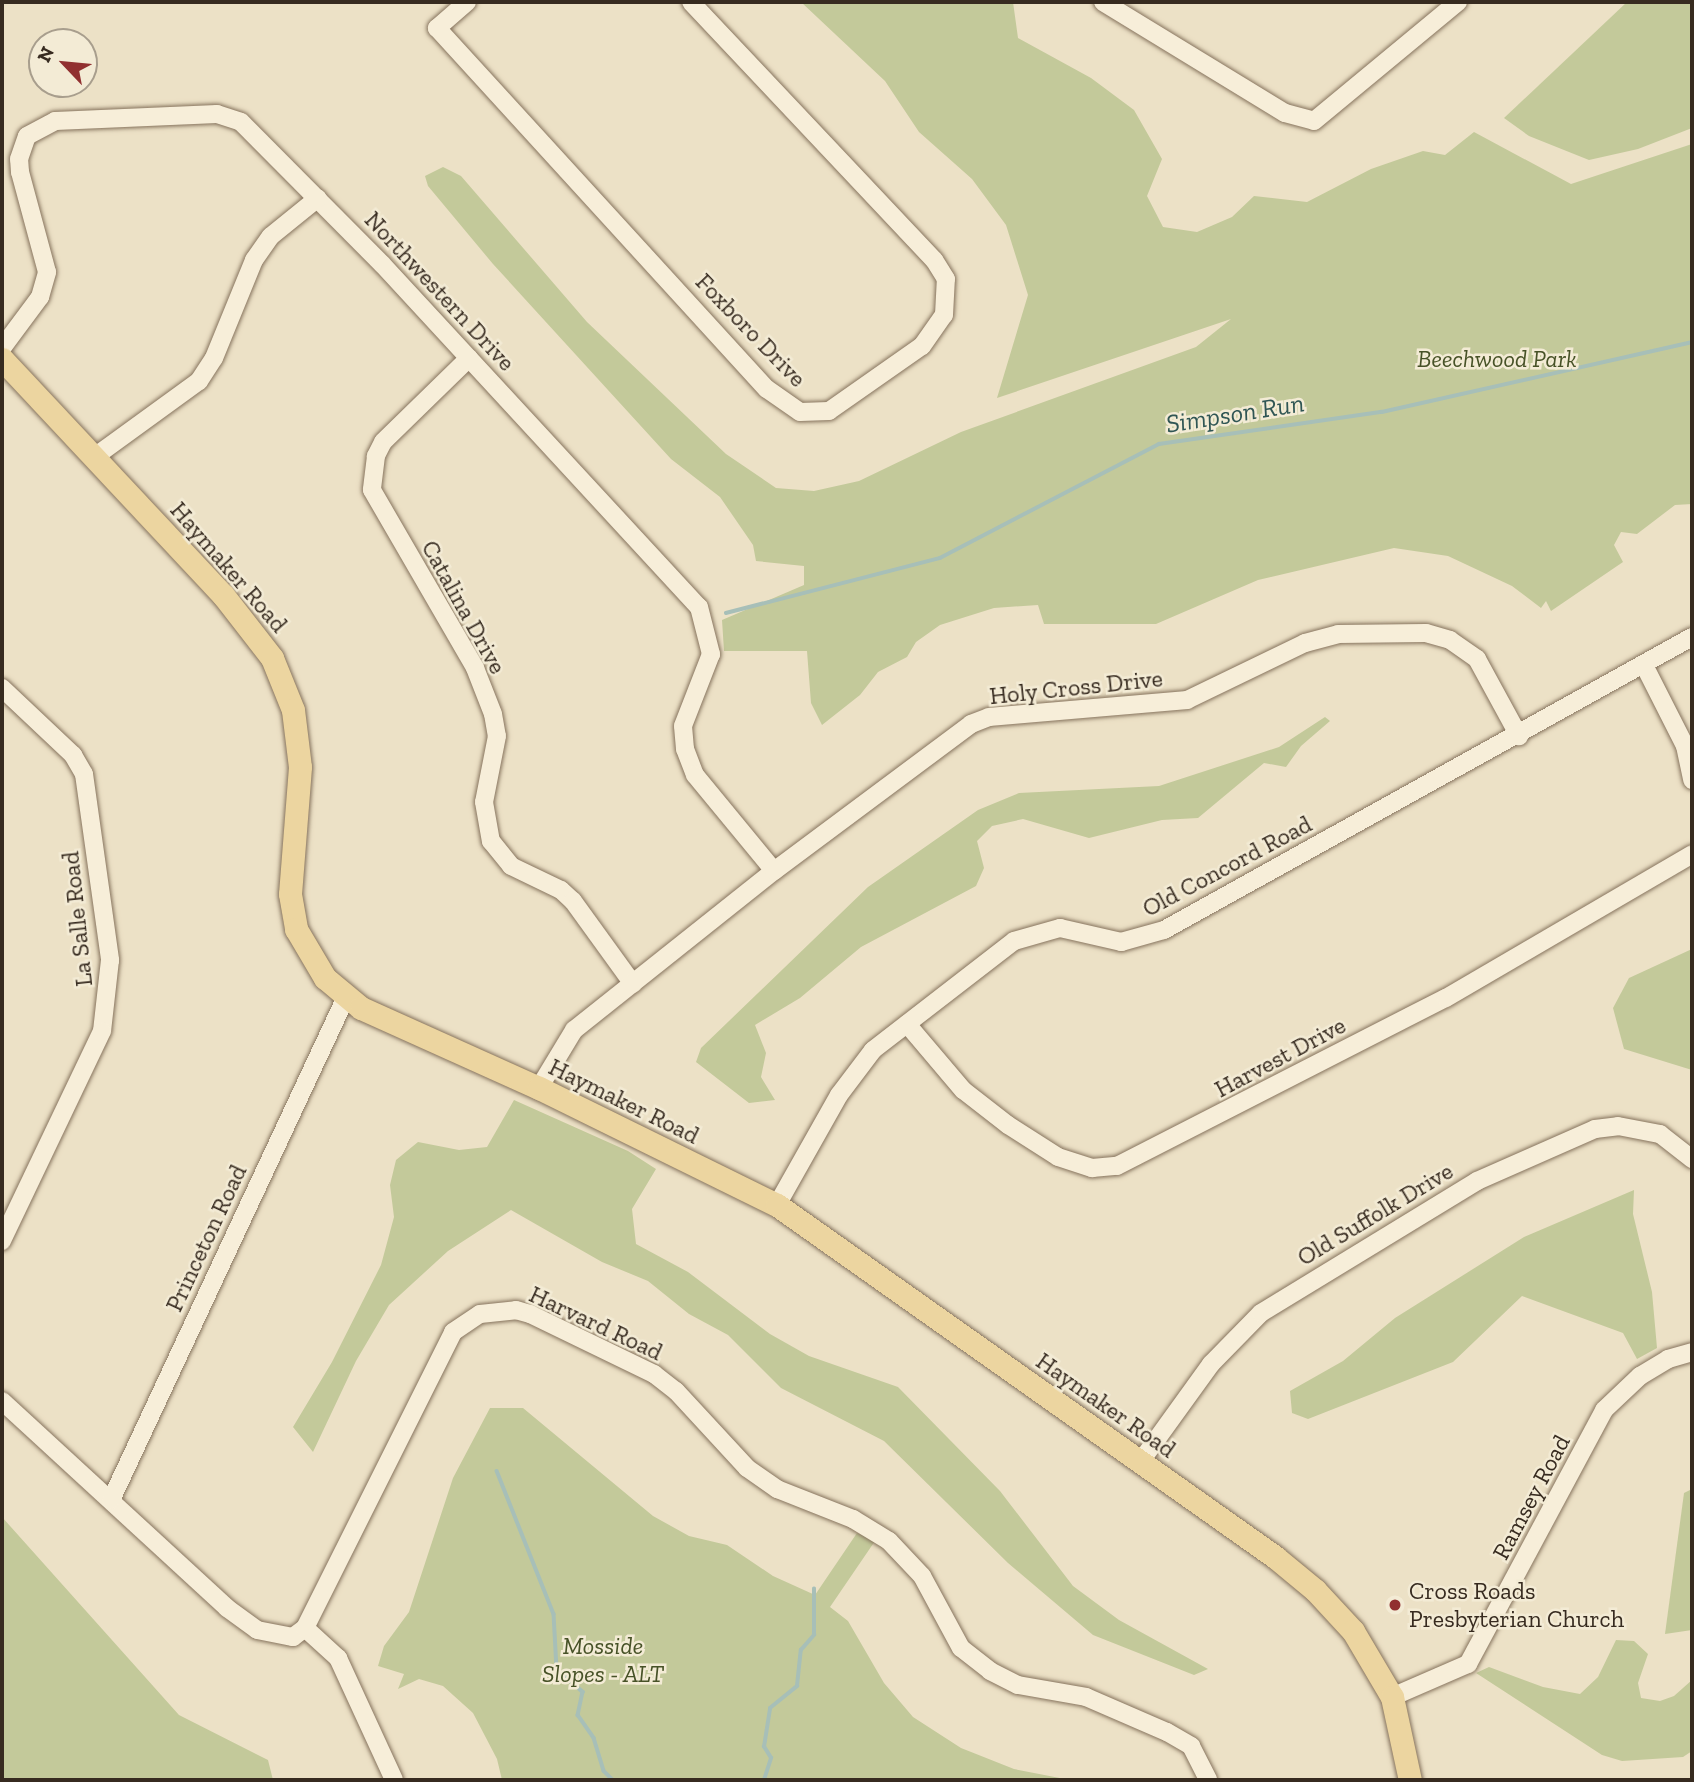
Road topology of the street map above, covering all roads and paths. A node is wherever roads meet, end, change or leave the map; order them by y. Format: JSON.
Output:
{"nodes":[{"id":1,"x":467,"y":2,"type":"edge"},
{"id":2,"x":691,"y":2,"type":"edge"},
{"id":3,"x":1103,"y":2,"type":"edge"},
{"id":4,"x":1458,"y":2,"type":"edge"},
{"id":5,"x":318,"y":198,"type":"junction"},
{"id":6,"x":2,"y":348,"type":"edge"},
{"id":7,"x":469,"y":358,"type":"junction"},
{"id":8,"x":2,"y":359,"type":"edge"},
{"id":9,"x":93,"y":458,"type":"junction"},
{"id":10,"x":1692,"y":637,"type":"edge"},
{"id":11,"x":1645,"y":667,"type":"junction"},
{"id":12,"x":2,"y":688,"type":"edge"},
{"id":13,"x":1519,"y":736,"type":"junction"},
{"id":14,"x":1692,"y":780,"type":"edge"},
{"id":15,"x":1692,"y":854,"type":"edge"},
{"id":16,"x":774,"y":871,"type":"junction"},
{"id":17,"x":633,"y":984,"type":"junction"},
{"id":18,"x":346,"y":997,"type":"junction"},
{"id":19,"x":907,"y":1024,"type":"junction"},
{"id":20,"x":539,"y":1088,"type":"junction"},
{"id":21,"x":1692,"y":1159,"type":"edge"},
{"id":22,"x":777,"y":1205,"type":"junction"},
{"id":23,"x":2,"y":1241,"type":"edge"},
{"id":24,"x":1692,"y":1352,"type":"edge"},
{"id":25,"x":2,"y":1401,"type":"edge"},
{"id":26,"x":1141,"y":1461,"type":"junction"},
{"id":27,"x":111,"y":1500,"type":"junction"},
{"id":28,"x":305,"y":1628,"type":"junction"},
{"id":29,"x":1392,"y":1697,"type":"junction"},
{"id":30,"x":394,"y":1780,"type":"edge"},
{"id":31,"x":1208,"y":1780,"type":"edge"},
{"id":32,"x":1410,"y":1780,"type":"edge"}],
"edges":[{"from":1,"to":2,"type":"street","name":"Foxboro Drive"},
{"from":3,"to":4,"type":"street"},
{"from":5,"to":6,"type":"street","name":"Northwestern Drive"},
{"from":5,"to":7,"type":"street","name":"Northwestern Drive"},
{"from":5,"to":9,"type":"street"},
{"from":7,"to":16,"type":"street","name":"Northwestern Drive"},
{"from":7,"to":17,"type":"street","name":"Catalina Drive"},
{"from":8,"to":9,"type":"main road","name":"Haymaker Road"},
{"from":9,"to":18,"type":"main road","name":"Haymaker Road"},
{"from":10,"to":11,"type":"street","name":"Old Concord Road"},
{"from":11,"to":13,"type":"street","name":"Old Concord Road"},
{"from":11,"to":14,"type":"street"},
{"from":12,"to":23,"type":"street","name":"La Salle Road"},
{"from":13,"to":16,"type":"street","name":"Holy Cross Drive"},
{"from":13,"to":19,"type":"street","name":"Old Concord Road"},
{"from":15,"to":19,"type":"street","name":"Harvest Drive"},
{"from":16,"to":17,"type":"street","name":"Holy Cross Drive"},
{"from":17,"to":20,"type":"street","name":"Holy Cross Drive"},
{"from":18,"to":20,"type":"main road","name":"Haymaker Road"},
{"from":18,"to":27,"type":"street","name":"Princeton Road"},
{"from":19,"to":22,"type":"street","name":"Old Concord Road"},
{"from":20,"to":22,"type":"main road","name":"Haymaker Road"},
{"from":21,"to":26,"type":"street","name":"Old Suffolk Drive"},
{"from":22,"to":26,"type":"main road","name":"Haymaker Road"},
{"from":24,"to":29,"type":"street","name":"Ramsey Road"},
{"from":25,"to":27,"type":"street"},
{"from":26,"to":29,"type":"main road","name":"Haymaker Road"},
{"from":27,"to":28,"type":"street"},
{"from":28,"to":30,"type":"street"},
{"from":28,"to":31,"type":"street","name":"Harvard Road"},
{"from":29,"to":32,"type":"main road","name":"Haymaker Road"}]}
